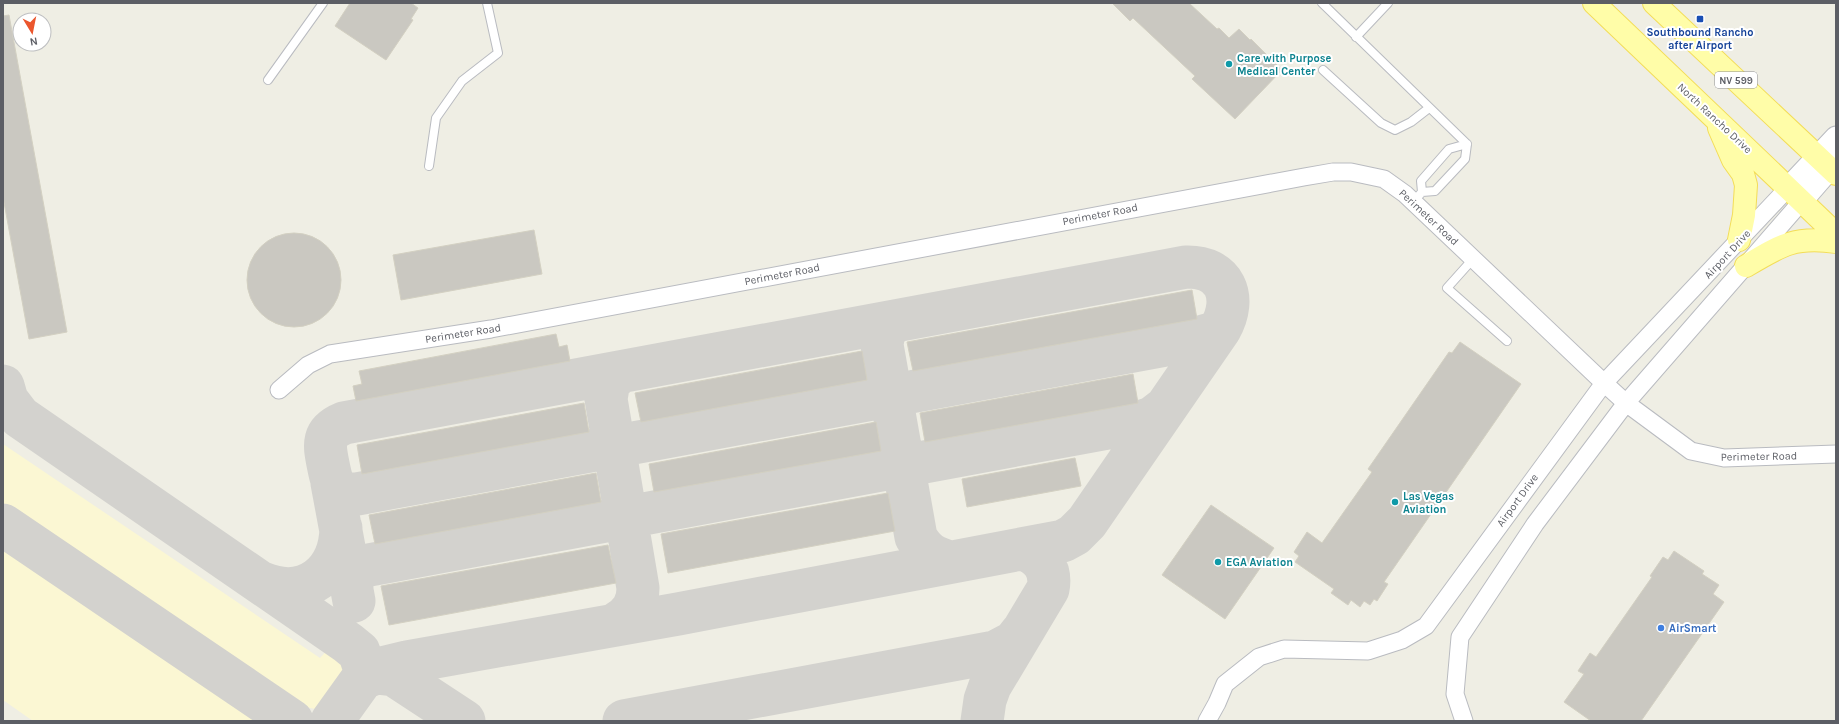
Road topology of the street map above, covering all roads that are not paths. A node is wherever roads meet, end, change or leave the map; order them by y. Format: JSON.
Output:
{"nodes":[{"id":1,"x":323,"y":3,"type":"edge"},
{"id":2,"x":487,"y":3,"type":"edge"},
{"id":3,"x":1322,"y":3,"type":"edge"},
{"id":4,"x":1388,"y":3,"type":"edge"},
{"id":5,"x":1594,"y":3,"type":"edge"},
{"id":6,"x":1654,"y":3,"type":"edge"},
{"id":7,"x":1356,"y":37,"type":"junction"},
{"id":8,"x":1323,"y":70,"type":"dead end"},
{"id":9,"x":268,"y":80,"type":"dead end"},
{"id":10,"x":1430,"y":108,"type":"junction"},
{"id":11,"x":1713,"y":116,"type":"junction"},
{"id":12,"x":1836,"y":137,"type":"edge"},
{"id":13,"x":1467,"y":144,"type":"junction"},
{"id":14,"x":429,"y":166,"type":"dead end"},
{"id":15,"x":1830,"y":166,"type":"edge"},
{"id":16,"x":1795,"y":195,"type":"junction"},
{"id":17,"x":1418,"y":196,"type":"junction"},
{"id":18,"x":1836,"y":234,"type":"edge"},
{"id":19,"x":1739,"y":240,"type":"junction"},
{"id":20,"x":1836,"y":242,"type":"edge"},
{"id":21,"x":1473,"y":259,"type":"junction"},
{"id":22,"x":1746,"y":266,"type":"junction"},
{"id":23,"x":1507,"y":341,"type":"dead end"},
{"id":24,"x":1604,"y":383,"type":"junction"},
{"id":25,"x":279,"y":390,"type":"dead end"},
{"id":26,"x":1626,"y":402,"type":"junction"},
{"id":27,"x":1836,"y":454,"type":"edge"},
{"id":28,"x":1207,"y":721,"type":"edge"},
{"id":29,"x":1464,"y":721,"type":"edge"}],
"edges":[{"from":1,"to":9,"type":"lane"},
{"from":2,"to":14,"type":"lane"},
{"from":3,"to":7,"type":"lane"},
{"from":4,"to":7,"type":"lane"},
{"from":5,"to":11,"type":"main road","name":"North Rancho Drive"},
{"from":6,"to":15,"type":"main road","number":"NV 599"},
{"from":7,"to":10,"type":"lane"},
{"from":8,"to":10,"type":"lane"},
{"from":10,"to":13,"type":"lane"},
{"from":11,"to":16,"type":"main road","name":"North Rancho Drive"},
{"from":11,"to":19,"type":"main road"},
{"from":12,"to":15,"type":"street"},
{"from":13,"to":17,"type":"lane"},
{"from":13,"to":17,"type":"lane"},
{"from":15,"to":16,"type":"street"},
{"from":16,"to":18,"type":"main road","name":"North Rancho Drive"},
{"from":16,"to":19,"type":"street","name":"Airport Drive"},
{"from":16,"to":22,"type":"street","name":"Airport Drive"},
{"from":17,"to":21,"type":"street","name":"Perimeter Road"},
{"from":17,"to":25,"type":"street","name":"Perimeter Road"},
{"from":19,"to":24,"type":"street","name":"Airport Drive"},
{"from":20,"to":22,"type":"main road"},
{"from":21,"to":23,"type":"lane"},
{"from":21,"to":24,"type":"street","name":"Perimeter Road"},
{"from":22,"to":26,"type":"street","name":"Airport Drive"},
{"from":24,"to":26,"type":"street","name":"Perimeter Road"},
{"from":24,"to":28,"type":"street","name":"Airport Drive"},
{"from":26,"to":27,"type":"street","name":"Perimeter Road"},
{"from":26,"to":29,"type":"street","name":"Airport Drive"}]}
